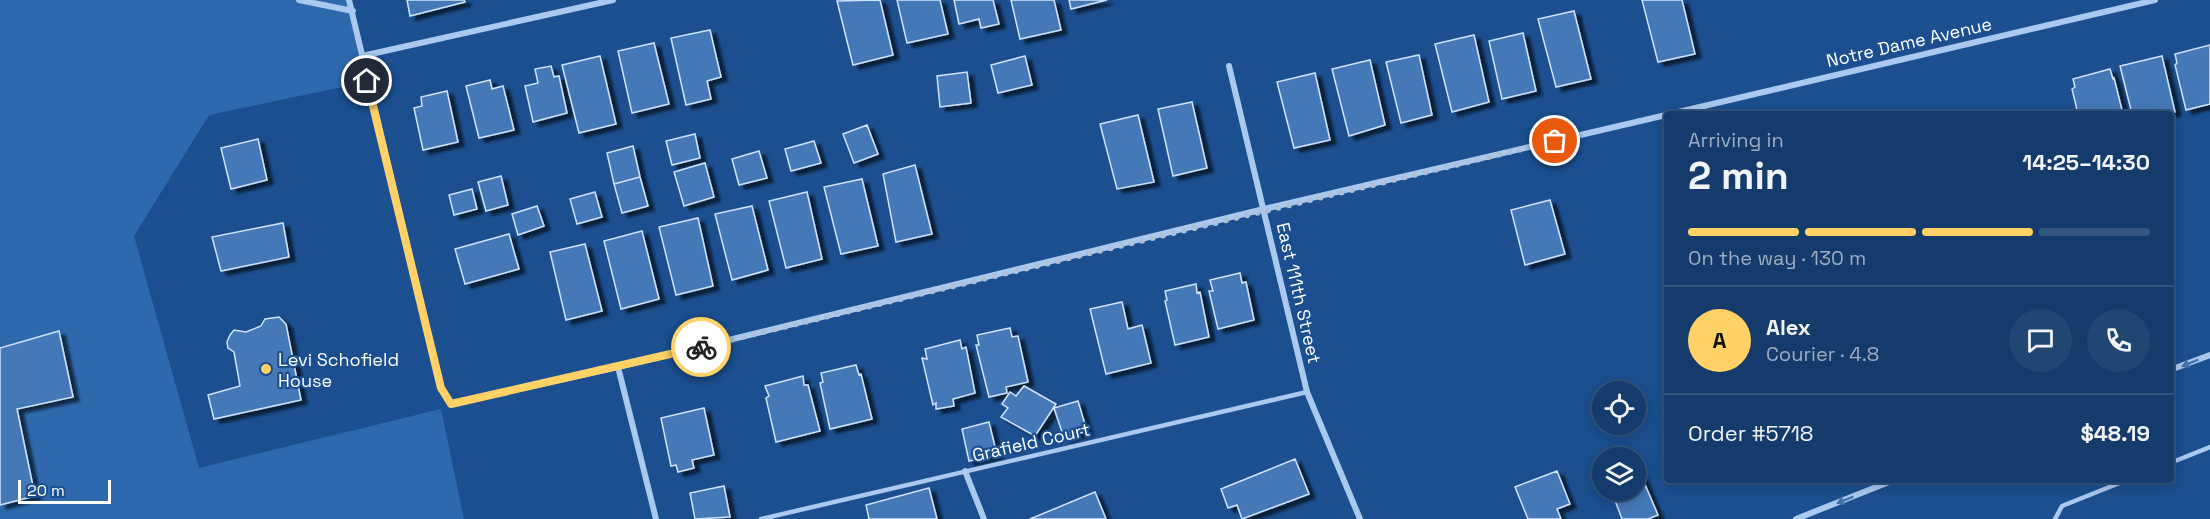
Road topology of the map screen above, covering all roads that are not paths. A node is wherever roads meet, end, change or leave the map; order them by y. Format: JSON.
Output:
{"nodes":[{"id":1,"x":299,"y":0,"type":"edge"},
{"id":2,"x":349,"y":0,"type":"edge"},
{"id":3,"x":614,"y":0,"type":"edge"},
{"id":4,"x":2155,"y":0,"type":"edge"},
{"id":5,"x":352,"y":11,"type":"junction"},
{"id":6,"x":362,"y":56,"type":"junction"},
{"id":7,"x":1229,"y":66,"type":"dead end"},
{"id":8,"x":1681,"y":111,"type":"edge"},
{"id":9,"x":1664,"y":115,"type":"edge"},
{"id":10,"x":1264,"y":210,"type":"junction"},
{"id":11,"x":2210,"y":355,"type":"edge"},
{"id":12,"x":618,"y":367,"type":"junction"},
{"id":13,"x":2174,"y":368,"type":"edge"},
{"id":14,"x":1307,"y":392,"type":"junction"},
{"id":15,"x":2210,"y":447,"type":"edge"},
{"id":16,"x":2174,"y":461,"type":"edge"},
{"id":17,"x":965,"y":471,"type":"junction"},
{"id":18,"x":1886,"y":483,"type":"edge"},
{"id":19,"x":2120,"y":483,"type":"edge"},
{"id":20,"x":656,"y":519,"type":"edge"},
{"id":21,"x":761,"y":519,"type":"edge"},
{"id":22,"x":984,"y":519,"type":"edge"},
{"id":23,"x":1360,"y":519,"type":"edge"},
{"id":24,"x":1796,"y":519,"type":"edge"},
{"id":25,"x":2055,"y":519,"type":"edge"}],
"edges":[{"from":1,"to":5,"type":"street"},
{"from":2,"to":5,"type":"street"},
{"from":3,"to":6,"type":"street"},
{"from":4,"to":8,"type":"street","name":"Notre Dame Avenue"},
{"from":5,"to":6,"type":"street"},
{"from":6,"to":12,"type":"street","name":"Notre Dame Avenue"},
{"from":7,"to":10,"type":"street","name":"East 111th Street"},
{"from":9,"to":10,"type":"street","name":"Notre Dame Avenue"},
{"from":10,"to":12,"type":"street","name":"Notre Dame Avenue"},
{"from":10,"to":14,"type":"street","name":"East 111th Street"},
{"from":11,"to":13,"type":"street","one_way":true},
{"from":12,"to":20,"type":"street"},
{"from":14,"to":17,"type":"lane","name":"Grafield Court"},
{"from":14,"to":23,"type":"street","name":"East 111th Street"},
{"from":15,"to":16,"type":"lane"},
{"from":17,"to":21,"type":"lane","name":"Grafield Court"},
{"from":17,"to":22,"type":"street"},
{"from":18,"to":24,"type":"street","one_way":true},
{"from":19,"to":25,"type":"lane"}]}
